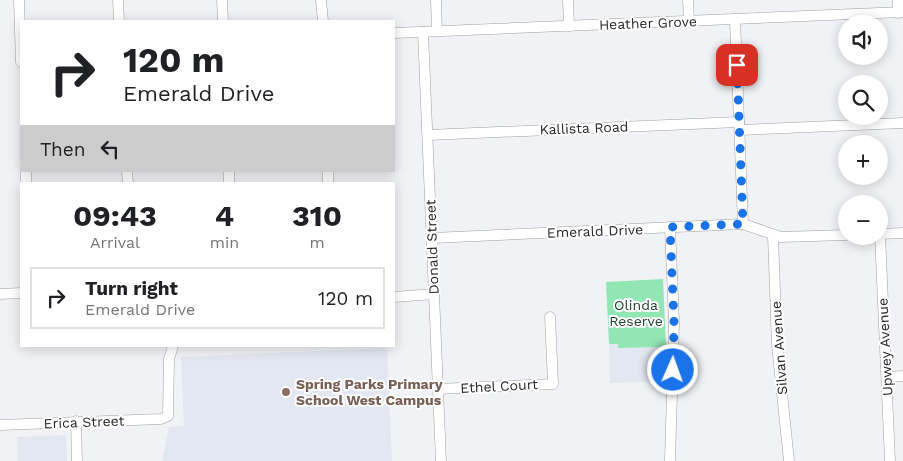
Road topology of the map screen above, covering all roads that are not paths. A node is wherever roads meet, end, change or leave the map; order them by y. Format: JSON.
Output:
{"nodes":[{"id":1,"x":19,"y":0,"type":"edge"},
{"id":2,"x":118,"y":0,"type":"edge"},
{"id":3,"x":222,"y":0,"type":"edge"},
{"id":4,"x":321,"y":0,"type":"edge"},
{"id":5,"x":436,"y":0,"type":"edge"},
{"id":6,"x":568,"y":0,"type":"edge"},
{"id":7,"x":688,"y":0,"type":"edge"},
{"id":8,"x":898,"y":0,"type":"edge"},
{"id":9,"x":901,"y":12,"type":"edge"},
{"id":10,"x":735,"y":19,"type":"junction"},
{"id":11,"x":120,"y":20,"type":"edge"},
{"id":12,"x":222,"y":20,"type":"edge"},
{"id":13,"x":323,"y":20,"type":"edge"},
{"id":14,"x":688,"y":21,"type":"junction"},
{"id":15,"x":569,"y":26,"type":"junction"},
{"id":16,"x":20,"y":31,"type":"edge"},
{"id":17,"x":438,"y":31,"type":"junction"},
{"id":18,"x":423,"y":32,"type":"junction"},
{"id":19,"x":395,"y":33,"type":"edge"},
{"id":20,"x":903,"y":123,"type":"edge"},
{"id":21,"x":740,"y":126,"type":"junction"},
{"id":22,"x":428,"y":135,"type":"junction"},
{"id":23,"x":743,"y":224,"type":"junction"},
{"id":24,"x":670,"y":227,"type":"junction"},
{"id":25,"x":903,"y":232,"type":"edge"},
{"id":26,"x":888,"y":233,"type":"edge"},
{"id":27,"x":838,"y":235,"type":"edge"},
{"id":28,"x":774,"y":236,"type":"junction"},
{"id":29,"x":432,"y":238,"type":"junction"},
{"id":30,"x":880,"y":245,"type":"edge"},
{"id":31,"x":20,"y":293,"type":"edge"},
{"id":32,"x":0,"y":294,"type":"edge"},
{"id":33,"x":434,"y":294,"type":"junction"},
{"id":34,"x":395,"y":297,"type":"edge"},
{"id":35,"x":550,"y":317,"type":"dead end"},
{"id":36,"x":173,"y":347,"type":"edge"},
{"id":37,"x":903,"y":376,"type":"edge"},
{"id":38,"x":887,"y":377,"type":"junction"},
{"id":39,"x":438,"y":389,"type":"junction"},
{"id":40,"x":76,"y":421,"type":"junction"},
{"id":41,"x":0,"y":425,"type":"edge"},
{"id":42,"x":77,"y":461,"type":"edge"},
{"id":43,"x":441,"y":461,"type":"edge"},
{"id":44,"x":670,"y":461,"type":"edge"},
{"id":45,"x":789,"y":461,"type":"edge"},
{"id":46,"x":890,"y":461,"type":"edge"}],
"edges":[{"from":1,"to":16,"type":"street"},
{"from":2,"to":11,"type":"street"},
{"from":3,"to":12,"type":"street"},
{"from":4,"to":13,"type":"street"},
{"from":5,"to":17,"type":"street"},
{"from":6,"to":15,"type":"street"},
{"from":7,"to":14,"type":"street"},
{"from":8,"to":9,"type":"street"},
{"from":9,"to":10,"type":"street","name":"Heather Grove"},
{"from":10,"to":14,"type":"street","name":"Heather Grove"},
{"from":10,"to":21,"type":"street"},
{"from":14,"to":15,"type":"street","name":"Heather Grove"},
{"from":15,"to":17,"type":"street","name":"Heather Grove"},
{"from":17,"to":18,"type":"street","name":"Heather Grove"},
{"from":18,"to":19,"type":"street","name":"Heather Grove"},
{"from":18,"to":22,"type":"street","name":"Donald Street"},
{"from":20,"to":21,"type":"street","name":"Kallista Road"},
{"from":21,"to":22,"type":"street","name":"Kallista Road"},
{"from":21,"to":23,"type":"street"},
{"from":22,"to":29,"type":"street","name":"Donald Street"},
{"from":23,"to":24,"type":"street","name":"Emerald Drive"},
{"from":23,"to":28,"type":"street","name":"Emerald Drive"},
{"from":24,"to":29,"type":"street","name":"Emerald Drive"},
{"from":24,"to":44,"type":"street"},
{"from":25,"to":26,"type":"street"},
{"from":27,"to":28,"type":"street","name":"Emerald Drive"},
{"from":28,"to":45,"type":"street","name":"Silvan Avenue"},
{"from":29,"to":33,"type":"street","name":"Donald Street"},
{"from":30,"to":38,"type":"street","name":"Upwey Avenue"},
{"from":31,"to":32,"type":"street"},
{"from":33,"to":34,"type":"street"},
{"from":33,"to":39,"type":"street","name":"Donald Street"},
{"from":35,"to":39,"type":"street","name":"Ethel Court"},
{"from":36,"to":40,"type":"street","name":"Erica Street"},
{"from":37,"to":38,"type":"street"},
{"from":38,"to":46,"type":"street","name":"Upwey Avenue"},
{"from":39,"to":43,"type":"street","name":"Donald Street"},
{"from":40,"to":41,"type":"street","name":"Erica Street"},
{"from":40,"to":42,"type":"street"}]}
